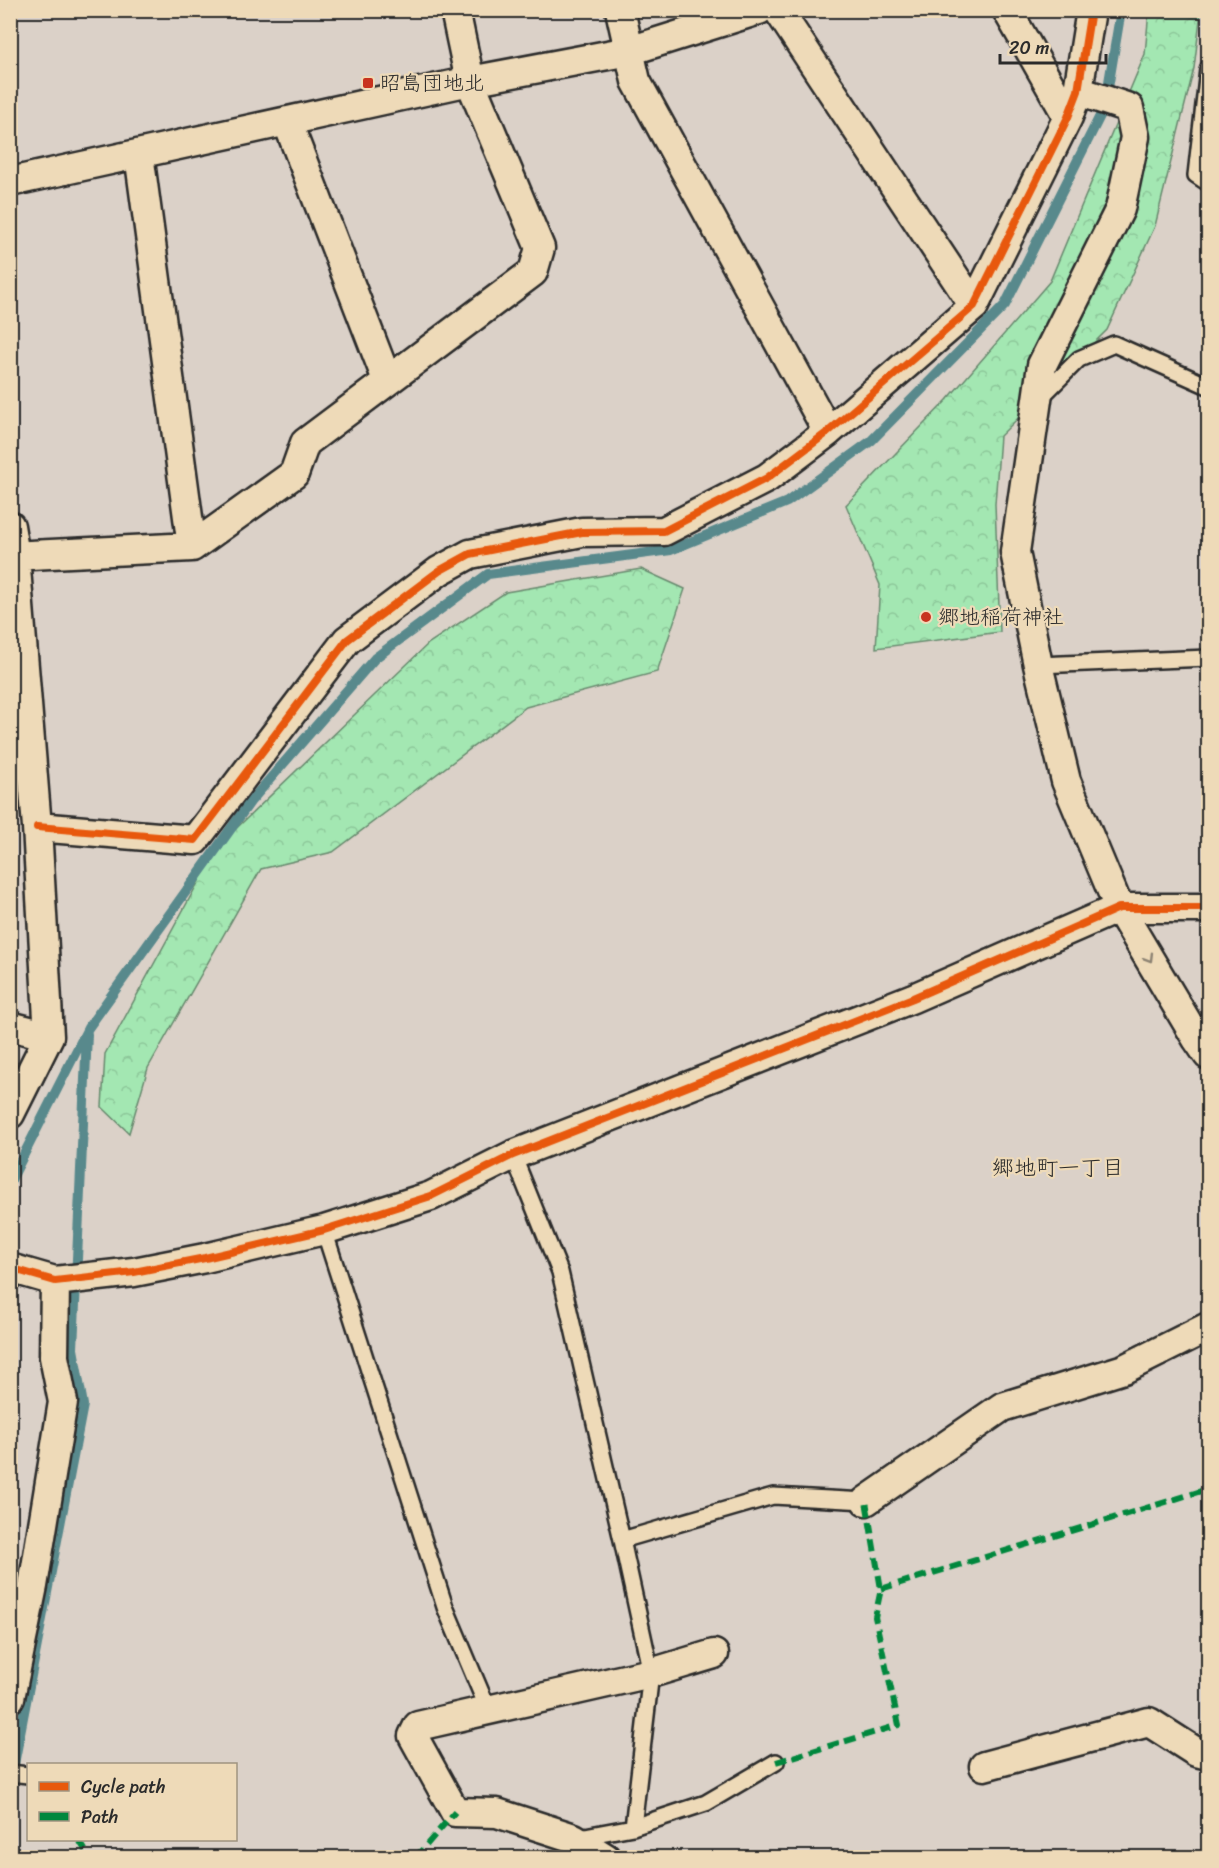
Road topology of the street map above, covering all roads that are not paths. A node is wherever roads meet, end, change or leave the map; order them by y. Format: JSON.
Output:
{"nodes":[{"id":1,"x":454,"y":10,"type":"edge"},
{"id":2,"x":620,"y":10,"type":"edge"},
{"id":3,"x":759,"y":10,"type":"edge"},
{"id":4,"x":778,"y":10,"type":"edge"},
{"id":5,"x":1007,"y":10,"type":"edge"},
{"id":6,"x":1091,"y":10,"type":"edge"},
{"id":7,"x":629,"y":51,"type":"junction"},
{"id":8,"x":1209,"y":69,"type":"edge"},
{"id":9,"x":470,"y":81,"type":"junction"},
{"id":10,"x":1079,"y":101,"type":"junction"},
{"id":11,"x":286,"y":121,"type":"junction"},
{"id":12,"x":139,"y":154,"type":"junction"},
{"id":13,"x":10,"y":182,"type":"edge"},
{"id":14,"x":1209,"y":183,"type":"edge"},
{"id":15,"x":974,"y":306,"type":"junction"},
{"id":16,"x":387,"y":380,"type":"junction"},
{"id":17,"x":1209,"y":386,"type":"edge"},
{"id":18,"x":1038,"y":400,"type":"junction"},
{"id":19,"x":828,"y":432,"type":"junction"},
{"id":20,"x":10,"y":526,"type":"edge"},
{"id":21,"x":192,"y":547,"type":"junction"},
{"id":22,"x":13,"y":556,"type":"edge"},
{"id":23,"x":1209,"y":657,"type":"edge"},
{"id":24,"x":1038,"y":665,"type":"junction"},
{"id":25,"x":37,"y":827,"type":"junction"},
{"id":26,"x":1119,"y":908,"type":"junction"},
{"id":27,"x":1209,"y":908,"type":"edge"},
{"id":28,"x":10,"y":1026,"type":"edge"},
{"id":29,"x":50,"y":1036,"type":"junction"},
{"id":30,"x":1209,"y":1055,"type":"edge"},
{"id":31,"x":10,"y":1114,"type":"edge"},
{"id":32,"x":513,"y":1155,"type":"junction"},
{"id":33,"x":324,"y":1230,"type":"junction"},
{"id":34,"x":10,"y":1268,"type":"edge"},
{"id":35,"x":57,"y":1281,"type":"junction"},
{"id":36,"x":1209,"y":1327,"type":"edge"},
{"id":37,"x":866,"y":1501,"type":"joint"},
{"id":38,"x":622,"y":1540,"type":"junction"},
{"id":39,"x":714,"y":1654,"type":"dead end"},
{"id":40,"x":651,"y":1673,"type":"junction"},
{"id":41,"x":10,"y":1698,"type":"edge"},
{"id":42,"x":488,"y":1709,"type":"junction"},
{"id":43,"x":1209,"y":1755,"type":"edge"},
{"id":44,"x":776,"y":1762,"type":"dead end"},
{"id":45,"x":984,"y":1766,"type":"dead end"},
{"id":46,"x":10,"y":1773,"type":"edge"},
{"id":47,"x":27,"y":1775,"type":"edge"},
{"id":48,"x":633,"y":1827,"type":"junction"},
{"id":49,"x":574,"y":1838,"type":"junction"},
{"id":50,"x":606,"y":1857,"type":"edge"}],
"edges":[{"from":1,"to":9,"type":"street"},
{"from":2,"to":7,"type":"street"},
{"from":3,"to":7,"type":"street"},
{"from":4,"to":15,"type":"street"},
{"from":5,"to":10,"type":"street"},
{"from":6,"to":10,"type":"street"},
{"from":7,"to":9,"type":"street"},
{"from":7,"to":19,"type":"street"},
{"from":8,"to":14,"type":"lane"},
{"from":9,"to":11,"type":"street"},
{"from":9,"to":16,"type":"street"},
{"from":10,"to":15,"type":"street"},
{"from":10,"to":18,"type":"street"},
{"from":11,"to":12,"type":"street"},
{"from":11,"to":16,"type":"street"},
{"from":12,"to":13,"type":"street"},
{"from":12,"to":21,"type":"street"},
{"from":15,"to":19,"type":"street"},
{"from":16,"to":21,"type":"street"},
{"from":17,"to":18,"type":"lane"},
{"from":18,"to":24,"type":"street"},
{"from":19,"to":25,"type":"street"},
{"from":20,"to":22,"type":"street"},
{"from":21,"to":22,"type":"street"},
{"from":22,"to":25,"type":"street"},
{"from":23,"to":24,"type":"lane"},
{"from":24,"to":26,"type":"street"},
{"from":25,"to":29,"type":"street"},
{"from":26,"to":27,"type":"street"},
{"from":26,"to":30,"type":"street","one_way":true},
{"from":26,"to":32,"type":"street"},
{"from":28,"to":29,"type":"street"},
{"from":29,"to":31,"type":"street"},
{"from":32,"to":33,"type":"street"},
{"from":32,"to":38,"type":"lane"},
{"from":33,"to":35,"type":"street"},
{"from":33,"to":42,"type":"lane"},
{"from":34,"to":35,"type":"street"},
{"from":35,"to":41,"type":"street"},
{"from":36,"to":37,"type":"street"},
{"from":37,"to":38,"type":"lane"},
{"from":38,"to":40,"type":"lane"},
{"from":39,"to":40,"type":"street"},
{"from":40,"to":42,"type":"street"},
{"from":40,"to":48,"type":"lane"},
{"from":42,"to":49,"type":"street"},
{"from":43,"to":45,"type":"street"},
{"from":44,"to":48,"type":"lane"},
{"from":46,"to":47,"type":"lane"},
{"from":48,"to":49,"type":"lane"},
{"from":49,"to":50,"type":"street"}]}
